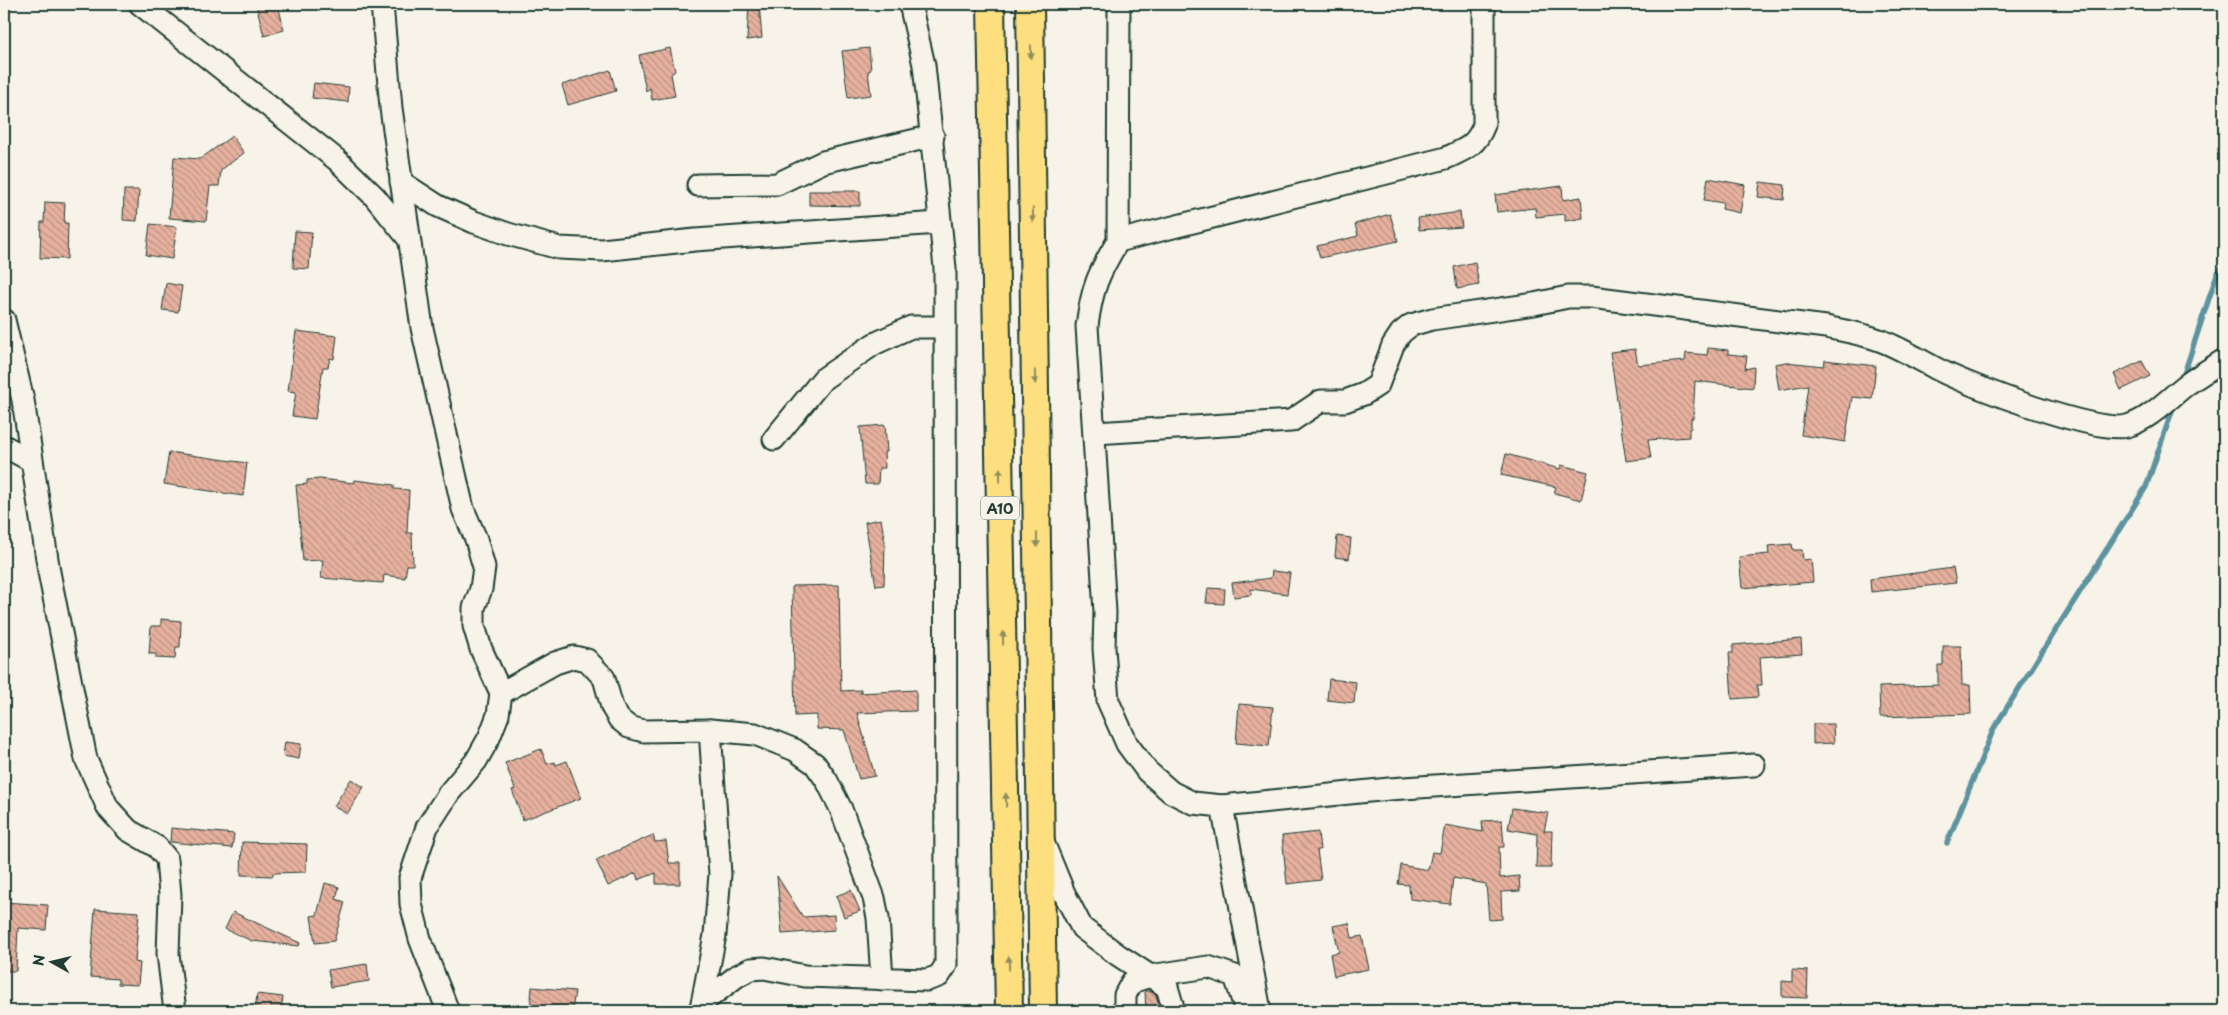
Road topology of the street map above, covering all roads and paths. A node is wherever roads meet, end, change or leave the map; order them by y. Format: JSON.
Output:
{"nodes":[{"id":1,"x":140,"y":4,"type":"edge"},
{"id":2,"x":382,"y":4,"type":"edge"},
{"id":3,"x":910,"y":4,"type":"edge"},
{"id":4,"x":991,"y":4,"type":"edge"},
{"id":5,"x":1030,"y":4,"type":"edge"},
{"id":6,"x":1119,"y":4,"type":"edge"},
{"id":7,"x":1484,"y":4,"type":"edge"},
{"id":8,"x":933,"y":136,"type":"junction"},
{"id":9,"x":401,"y":182,"type":"junction"},
{"id":10,"x":698,"y":185,"type":"dead end"},
{"id":11,"x":939,"y":223,"type":"junction"},
{"id":12,"x":409,"y":239,"type":"junction"},
{"id":13,"x":1118,"y":241,"type":"junction"},
{"id":14,"x":4,"y":320,"type":"edge"},
{"id":15,"x":945,"y":327,"type":"junction"},
{"id":16,"x":2224,"y":360,"type":"edge"},
{"id":17,"x":1095,"y":433,"type":"junction"},
{"id":18,"x":774,"y":439,"type":"dead end"},
{"id":19,"x":4,"y":446,"type":"edge"},
{"id":20,"x":32,"y":461,"type":"junction"},
{"id":21,"x":501,"y":693,"type":"junction"},
{"id":22,"x":710,"y":730,"type":"junction"},
{"id":23,"x":1754,"y":765,"type":"dead end"},
{"id":24,"x":1222,"y":806,"type":"junction"},
{"id":25,"x":1041,"y":835,"type":"junction"},
{"id":26,"x":1150,"y":976,"type":"junction"},
{"id":27,"x":882,"y":978,"type":"junction"},
{"id":28,"x":701,"y":1007,"type":"edge"},
{"id":29,"x":175,"y":1011,"type":"edge"},
{"id":30,"x":448,"y":1011,"type":"edge"},
{"id":31,"x":1009,"y":1011,"type":"edge"},
{"id":32,"x":1043,"y":1011,"type":"edge"},
{"id":33,"x":1125,"y":1011,"type":"edge"},
{"id":34,"x":1174,"y":1011,"type":"edge"},
{"id":35,"x":1246,"y":1011,"type":"edge"},
{"id":36,"x":1260,"y":1011,"type":"edge"}],
"edges":[{"from":1,"to":12,"type":"street"},
{"from":2,"to":9,"type":"street"},
{"from":3,"to":8,"type":"street"},
{"from":31,"to":4,"type":"main road","number":"A10","one_way":true},
{"from":5,"to":25,"type":"main road","number":"A10","one_way":true},
{"from":6,"to":13,"type":"street"},
{"from":7,"to":13,"type":"street"},
{"from":8,"to":10,"type":"street"},
{"from":8,"to":11,"type":"street"},
{"from":9,"to":11,"type":"street"},
{"from":9,"to":12,"type":"street"},
{"from":11,"to":15,"type":"street"},
{"from":12,"to":21,"type":"street"},
{"from":13,"to":17,"type":"street"},
{"from":14,"to":20,"type":"street"},
{"from":15,"to":18,"type":"street"},
{"from":15,"to":27,"type":"street"},
{"from":16,"to":17,"type":"street"},
{"from":17,"to":24,"type":"street"},
{"from":19,"to":20,"type":"street"},
{"from":20,"to":29,"type":"street"},
{"from":21,"to":22,"type":"street"},
{"from":21,"to":30,"type":"street"},
{"from":22,"to":27,"type":"street"},
{"from":22,"to":28,"type":"street"},
{"from":23,"to":24,"type":"street"},
{"from":24,"to":36,"type":"street"},
{"from":25,"to":26,"type":"street"},
{"from":25,"to":32,"type":"main road","number":"A10"},
{"from":26,"to":33,"type":"street"},
{"from":26,"to":34,"type":"street"},
{"from":26,"to":35,"type":"street"},
{"from":27,"to":28,"type":"street"}]}
